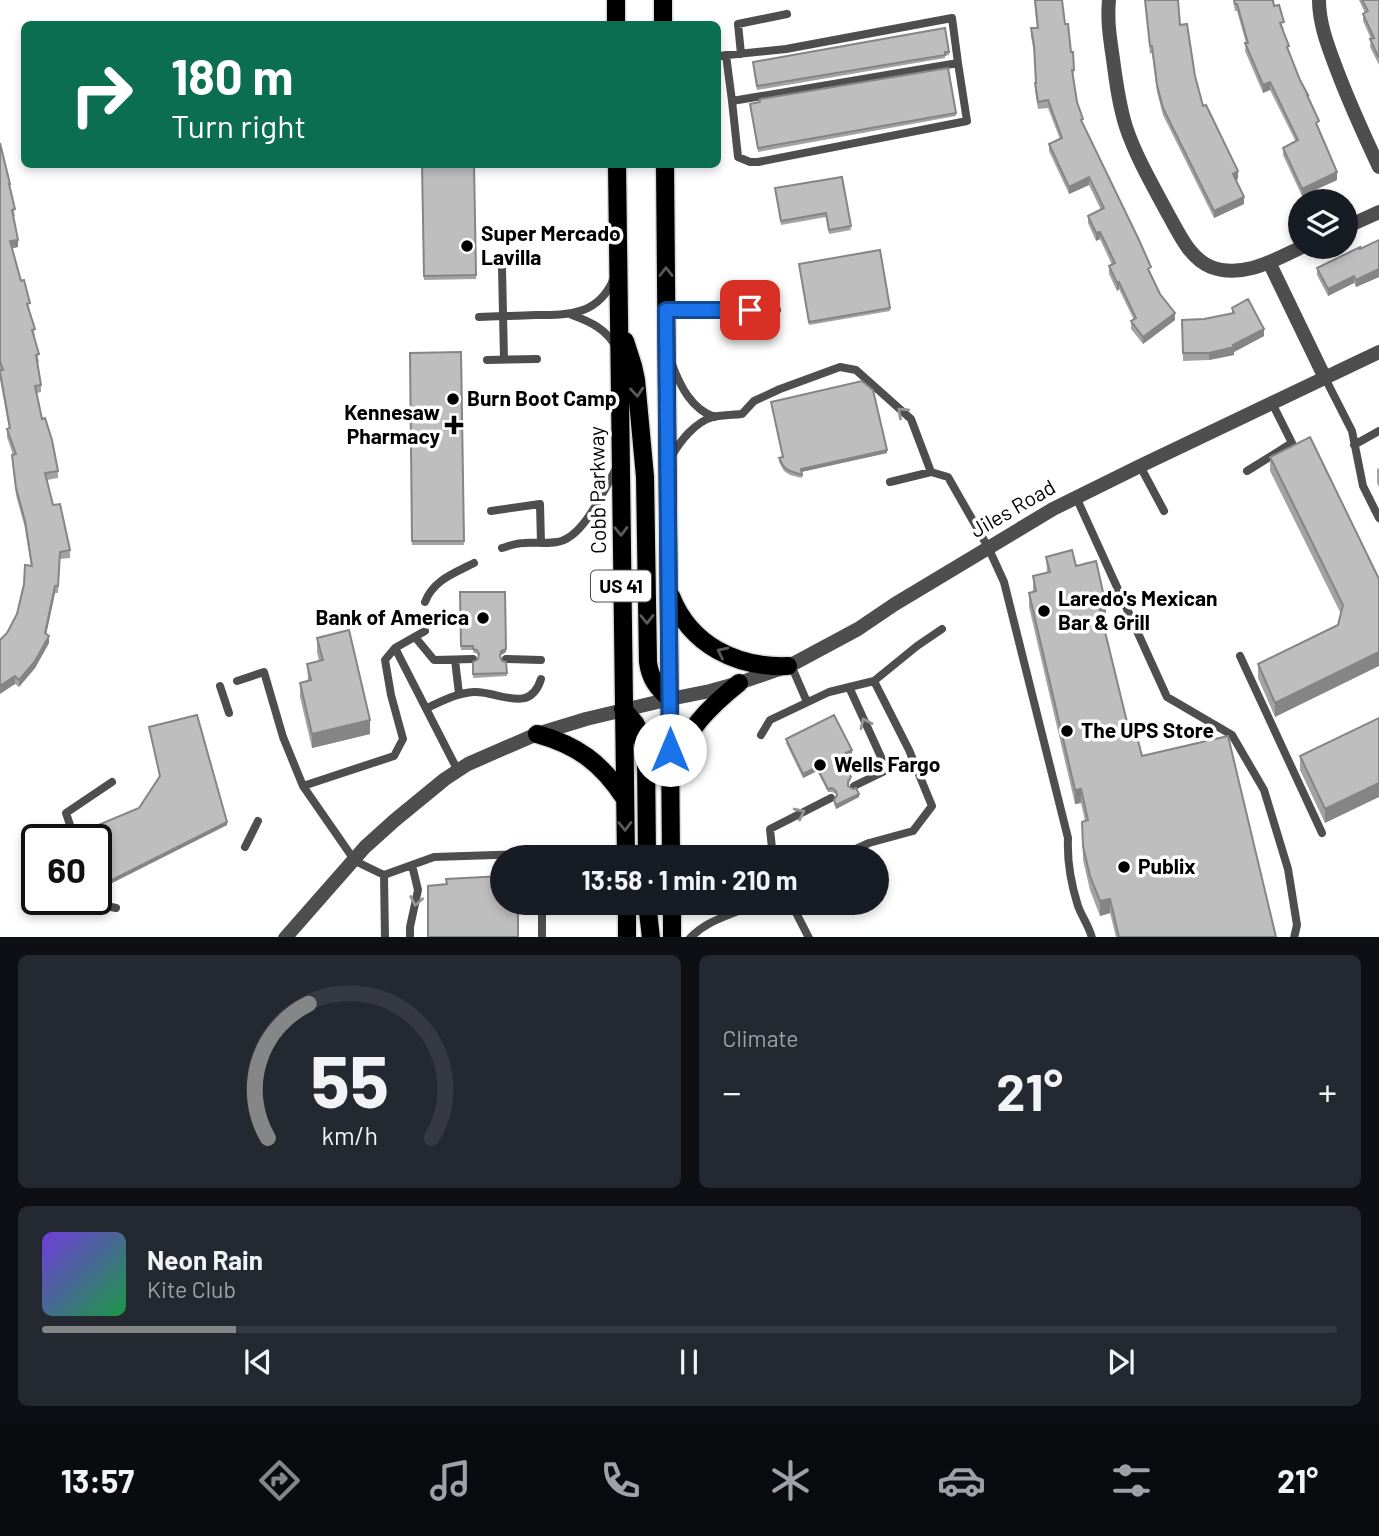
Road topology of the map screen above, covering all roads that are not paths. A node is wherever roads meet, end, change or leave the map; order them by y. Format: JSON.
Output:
{"nodes":[{"id":1,"x":615,"y":0,"type":"edge"},
{"id":2,"x":663,"y":0,"type":"edge"},
{"id":3,"x":1109,"y":0,"type":"edge"},
{"id":4,"x":1319,"y":0,"type":"edge"},
{"id":5,"x":787,"y":14,"type":"dead end"},
{"id":6,"x":615,"y":21,"type":"edge"},
{"id":7,"x":663,"y":21,"type":"edge"},
{"id":8,"x":741,"y":54,"type":"junction"},
{"id":9,"x":722,"y":56,"type":"edge"},
{"id":10,"x":958,"y":63,"type":"junction"},
{"id":11,"x":732,"y":101,"type":"junction"},
{"id":12,"x":1379,"y":167,"type":"edge"},
{"id":13,"x":617,"y":168,"type":"edge"},
{"id":14,"x":665,"y":168,"type":"edge"},
{"id":15,"x":1379,"y":212,"type":"edge"},
{"id":16,"x":1358,"y":222,"type":"edge"},
{"id":17,"x":1288,"y":253,"type":"edge"},
{"id":18,"x":1269,"y":262,"type":"junction"},
{"id":19,"x":502,"y":268,"type":"dead end"},
{"id":20,"x":618,"y":268,"type":"junction"},
{"id":21,"x":666,"y":310,"type":"junction"},
{"id":22,"x":777,"y":310,"type":"dead end"},
{"id":23,"x":572,"y":314,"type":"junction"},
{"id":24,"x":503,"y":316,"type":"junction"},
{"id":25,"x":480,"y":317,"type":"dead end"},
{"id":26,"x":619,"y":327,"type":"junction"},
{"id":27,"x":667,"y":350,"type":"junction"},
{"id":28,"x":1379,"y":352,"type":"edge"},
{"id":29,"x":620,"y":356,"type":"junction"},
{"id":30,"x":504,"y":359,"type":"junction"},
{"id":31,"x":537,"y":359,"type":"dead end"},
{"id":32,"x":487,"y":360,"type":"dead end"},
{"id":33,"x":1325,"y":378,"type":"junction"},
{"id":34,"x":1272,"y":403,"type":"junction"},
{"id":35,"x":715,"y":417,"type":"junction"},
{"id":36,"x":1379,"y":430,"type":"edge"},
{"id":37,"x":1354,"y":445,"type":"junction"},
{"id":38,"x":620,"y":462,"type":"junction"},
{"id":39,"x":668,"y":463,"type":"junction"},
{"id":40,"x":1140,"y":466,"type":"junction"},
{"id":41,"x":1248,"y":471,"type":"dead end"},
{"id":42,"x":931,"y":472,"type":"junction"},
{"id":43,"x":890,"y":482,"type":"dead end"},
{"id":44,"x":1076,"y":497,"type":"junction"},
{"id":45,"x":1164,"y":510,"type":"dead end"},
{"id":46,"x":491,"y":512,"type":"dead end"},
{"id":47,"x":1379,"y":518,"type":"edge"},
{"id":48,"x":541,"y":543,"type":"junction"},
{"id":49,"x":988,"y":547,"type":"junction"},
{"id":50,"x":502,"y":548,"type":"dead end"},
{"id":51,"x":474,"y":563,"type":"dead end"},
{"id":52,"x":669,"y":590,"type":"junction"},
{"id":53,"x":425,"y":602,"type":"dead end"},
{"id":54,"x":942,"y":629,"type":"dead end"},
{"id":55,"x":425,"y":631,"type":"dead end"},
{"id":56,"x":415,"y":636,"type":"junction"},
{"id":57,"x":395,"y":648,"type":"junction"},
{"id":58,"x":1240,"y":656,"type":"dead end"},
{"id":59,"x":473,"y":659,"type":"edge"},
{"id":60,"x":506,"y":659,"type":"edge"},
{"id":61,"x":454,"y":660,"type":"junction"},
{"id":62,"x":541,"y":660,"type":"dead end"},
{"id":63,"x":790,"y":666,"type":"junction"},
{"id":64,"x":541,"y":679,"type":"dead end"},
{"id":65,"x":237,"y":681,"type":"dead end"},
{"id":66,"x":874,"y":681,"type":"junction"},
{"id":67,"x":739,"y":683,"type":"junction"},
{"id":68,"x":220,"y":686,"type":"dead end"},
{"id":69,"x":849,"y":687,"type":"junction"},
{"id":70,"x":459,"y":694,"type":"junction"},
{"id":71,"x":670,"y":699,"type":"junction"},
{"id":72,"x":807,"y":702,"type":"junction"},
{"id":73,"x":427,"y":708,"type":"junction"},
{"id":74,"x":623,"y":709,"type":"junction"},
{"id":75,"x":229,"y":713,"type":"dead end"},
{"id":76,"x":537,"y":734,"type":"junction"},
{"id":77,"x":761,"y":735,"type":"dead end"},
{"id":78,"x":458,"y":771,"type":"junction"},
{"id":79,"x":112,"y":782,"type":"dead end"},
{"id":80,"x":670,"y":782,"type":"junction"},
{"id":81,"x":303,"y":786,"type":"junction"},
{"id":82,"x":854,"y":786,"type":"edge"},
{"id":83,"x":831,"y":798,"type":"dead end"},
{"id":84,"x":625,"y":799,"type":"junction"},
{"id":85,"x":258,"y":821,"type":"dead end"},
{"id":86,"x":70,"y":824,"type":"edge"},
{"id":87,"x":1322,"y":833,"type":"dead end"},
{"id":88,"x":626,"y":845,"type":"edge"},
{"id":89,"x":647,"y":845,"type":"edge"},
{"id":90,"x":671,"y":845,"type":"edge"},
{"id":91,"x":772,"y":845,"type":"edge"},
{"id":92,"x":865,"y":845,"type":"edge"},
{"id":93,"x":245,"y":847,"type":"dead end"},
{"id":94,"x":490,"y":855,"type":"edge"},
{"id":95,"x":355,"y":860,"type":"junction"},
{"id":96,"x":412,"y":865,"type":"junction"},
{"id":97,"x":384,"y":875,"type":"junction"},
{"id":98,"x":112,"y":907,"type":"edge"},
{"id":99,"x":116,"y":908,"type":"dead end"},
{"id":100,"x":542,"y":915,"type":"edge"},
{"id":101,"x":626,"y":915,"type":"edge"},
{"id":102,"x":648,"y":915,"type":"edge"},
{"id":103,"x":672,"y":915,"type":"edge"},
{"id":104,"x":727,"y":915,"type":"edge"},
{"id":105,"x":797,"y":915,"type":"edge"},
{"id":106,"x":285,"y":937,"type":"edge"},
{"id":107,"x":385,"y":937,"type":"edge"},
{"id":108,"x":410,"y":937,"type":"edge"},
{"id":109,"x":542,"y":937,"type":"edge"},
{"id":110,"x":627,"y":937,"type":"edge"},
{"id":111,"x":650,"y":937,"type":"edge"},
{"id":112,"x":672,"y":937,"type":"edge"},
{"id":113,"x":691,"y":937,"type":"edge"},
{"id":114,"x":809,"y":937,"type":"edge"},
{"id":115,"x":1092,"y":937,"type":"edge"},
{"id":116,"x":1294,"y":937,"type":"edge"}],
"edges":[{"from":1,"to":6,"type":"main road"},
{"from":2,"to":7,"type":"main road"},
{"from":3,"to":18,"type":"street"},
{"from":4,"to":12,"type":"street"},
{"from":5,"to":8,"type":"lane"},
{"from":8,"to":9,"type":"lane"},
{"from":8,"to":10,"type":"lane"},
{"from":9,"to":11,"type":"lane"},
{"from":10,"to":11,"type":"lane"},
{"from":10,"to":11,"type":"lane"},
{"from":13,"to":20,"type":"main road","name":"Cobb Parkway","number":"US 41"},
{"from":21,"to":14,"type":"main road","number":"US 41","one_way":true},
{"from":15,"to":16,"type":"street"},
{"from":17,"to":18,"type":"street"},
{"from":18,"to":33,"type":"street"},
{"from":19,"to":24,"type":"lane"},
{"from":20,"to":23,"type":"lane"},
{"from":20,"to":26,"type":"main road","name":"Cobb Parkway","number":"US 41"},
{"from":21,"to":22,"type":"lane"},
{"from":21,"to":27,"type":"main road","number":"US 41"},
{"from":23,"to":24,"type":"lane"},
{"from":23,"to":29,"type":"lane"},
{"from":24,"to":25,"type":"lane"},
{"from":24,"to":30,"type":"lane"},
{"from":26,"to":29,"type":"main road","name":"Cobb Parkway","number":"US 41"},
{"from":26,"to":71,"type":"main road","one_way":true},
{"from":27,"to":35,"type":"lane"},
{"from":27,"to":39,"type":"main road","number":"US 41"},
{"from":28,"to":33,"type":"street","name":"Jiles Road"},
{"from":29,"to":38,"type":"main road","name":"Cobb Parkway","number":"US 41"},
{"from":30,"to":31,"type":"lane"},
{"from":30,"to":32,"type":"lane"},
{"from":33,"to":34,"type":"street","name":"Jiles Road"},
{"from":33,"to":37,"type":"lane"},
{"from":34,"to":40,"type":"street","name":"Jiles Road"},
{"from":34,"to":41,"type":"lane"},
{"from":35,"to":39,"type":"lane"},
{"from":42,"to":35,"type":"lane","one_way":true},
{"from":36,"to":37,"type":"lane"},
{"from":37,"to":47,"type":"lane"},
{"from":38,"to":48,"type":"lane"},
{"from":38,"to":74,"type":"main road","name":"Cobb Parkway","number":"US 41","one_way":true},
{"from":39,"to":52,"type":"main road","number":"US 41"},
{"from":40,"to":44,"type":"street","name":"Jiles Road"},
{"from":40,"to":45,"type":"lane"},
{"from":42,"to":43,"type":"lane"},
{"from":42,"to":49,"type":"lane"},
{"from":44,"to":49,"type":"street","name":"Jiles Road"},
{"from":44,"to":116,"type":"lane"},
{"from":46,"to":48,"type":"lane"},
{"from":48,"to":50,"type":"lane"},
{"from":49,"to":63,"type":"street","name":"Jiles Road"},
{"from":49,"to":115,"type":"lane"},
{"from":51,"to":53,"type":"lane"},
{"from":63,"to":52,"type":"main road","one_way":true},
{"from":52,"to":71,"type":"main road","number":"US 41"},
{"from":54,"to":66,"type":"lane"},
{"from":55,"to":56,"type":"lane"},
{"from":56,"to":57,"type":"lane"},
{"from":56,"to":61,"type":"lane"},
{"from":57,"to":73,"type":"lane"},
{"from":57,"to":81,"type":"lane"},
{"from":58,"to":87,"type":"lane"},
{"from":59,"to":61,"type":"lane"},
{"from":60,"to":62,"type":"lane"},
{"from":61,"to":70,"type":"lane"},
{"from":63,"to":67,"type":"street","name":"Jiles Road"},
{"from":63,"to":72,"type":"lane"},
{"from":64,"to":70,"type":"lane"},
{"from":65,"to":81,"type":"lane"},
{"from":66,"to":69,"type":"lane"},
{"from":66,"to":92,"type":"lane"},
{"from":67,"to":71,"type":"street","name":"Jiles Road"},
{"from":67,"to":80,"type":"main road"},
{"from":68,"to":75,"type":"lane"},
{"from":69,"to":72,"type":"lane"},
{"from":82,"to":69,"type":"lane","one_way":true},
{"from":70,"to":73,"type":"lane"},
{"from":71,"to":74,"type":"street","name":"Jiles Road"},
{"from":71,"to":80,"type":"main road","number":"US 41"},
{"from":72,"to":77,"type":"lane"},
{"from":73,"to":78,"type":"lane"},
{"from":74,"to":76,"type":"street","name":"Jiles Road"},
{"from":74,"to":84,"type":"main road","name":"Cobb Parkway","number":"US 41"},
{"from":74,"to":89,"type":"main road"},
{"from":76,"to":78,"type":"street","name":"Jiles Road"},
{"from":76,"to":84,"type":"main road"},
{"from":78,"to":95,"type":"street","name":"Jiles Road"},
{"from":79,"to":86,"type":"lane"},
{"from":80,"to":90,"type":"main road","number":"US 41"},
{"from":81,"to":95,"type":"lane"},
{"from":91,"to":83,"type":"lane","one_way":true},
{"from":84,"to":88,"type":"main road","name":"Cobb Parkway","number":"US 41","one_way":true},
{"from":85,"to":93,"type":"lane"},
{"from":94,"to":96,"type":"lane"},
{"from":95,"to":97,"type":"lane"},
{"from":95,"to":106,"type":"street","name":"Jiles Road"},
{"from":96,"to":97,"type":"lane"},
{"from":96,"to":108,"type":"lane","one_way":true},
{"from":97,"to":107,"type":"lane"},
{"from":98,"to":99,"type":"lane"},
{"from":100,"to":109,"type":"lane"},
{"from":101,"to":110,"type":"main road"},
{"from":102,"to":111,"type":"main road"},
{"from":103,"to":112,"type":"main road"},
{"from":104,"to":113,"type":"lane"},
{"from":105,"to":114,"type":"lane"}]}
